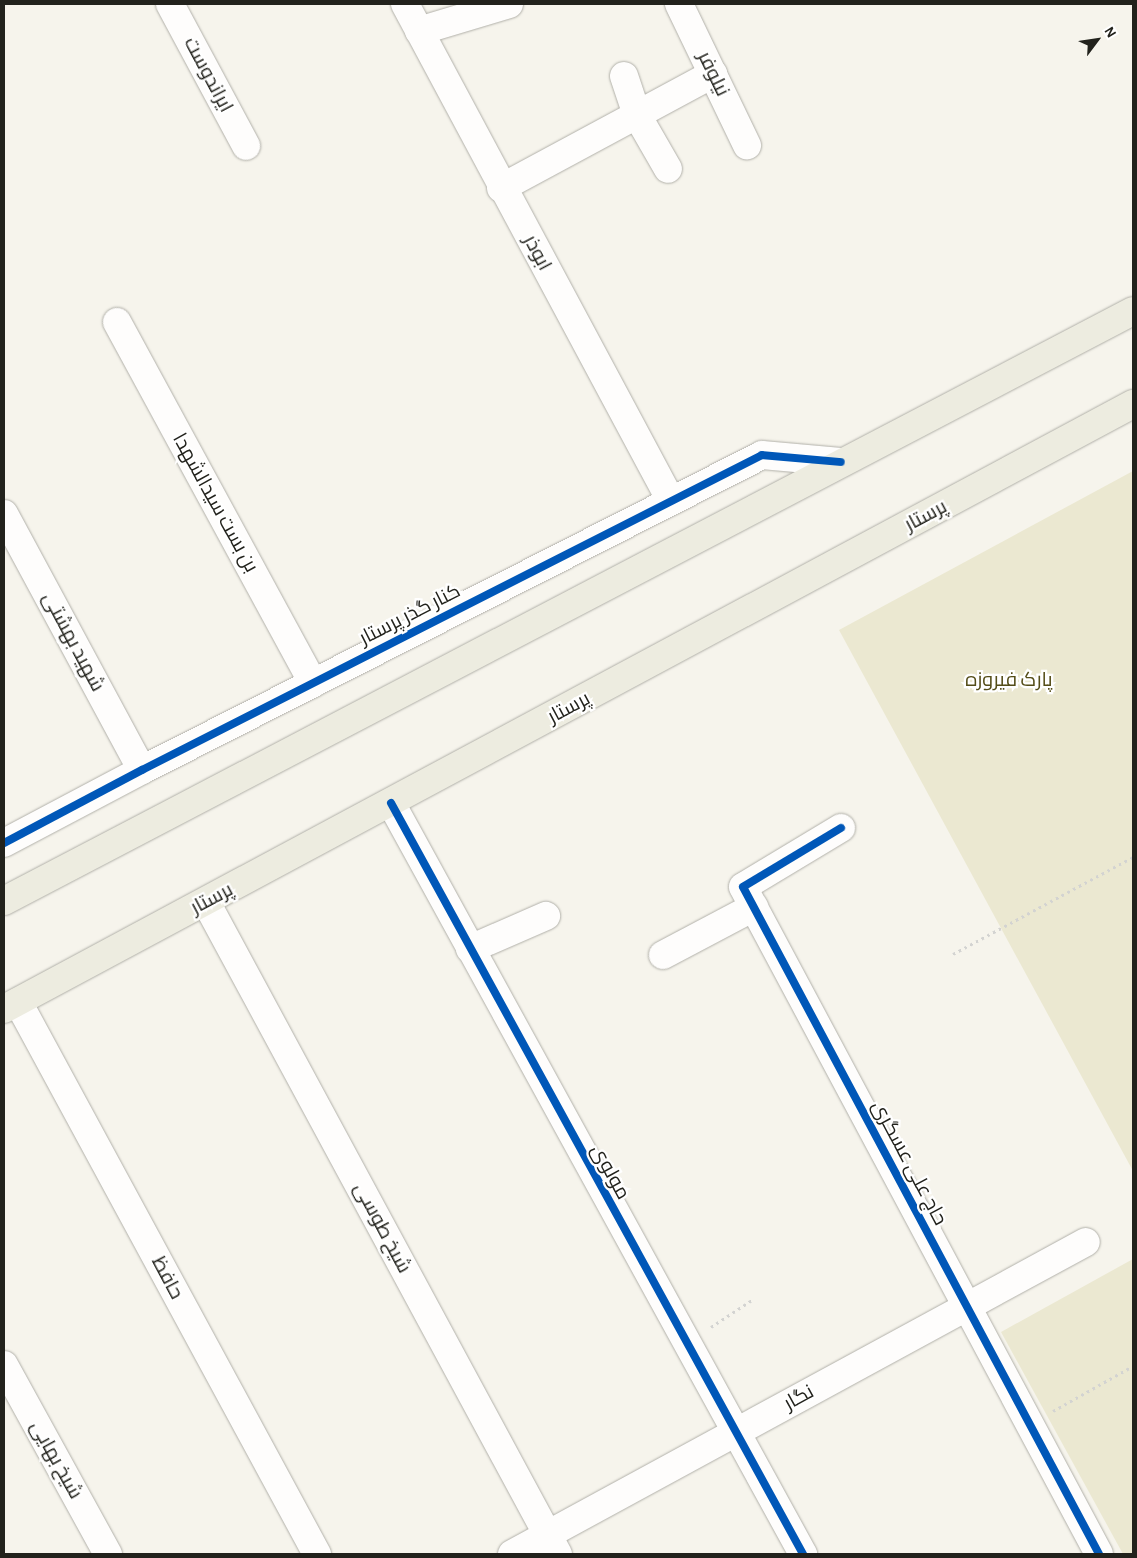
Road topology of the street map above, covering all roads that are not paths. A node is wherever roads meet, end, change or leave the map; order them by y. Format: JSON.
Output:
{"nodes":[{"id":1,"x":170,"y":4,"type":"edge"},
{"id":2,"x":405,"y":4,"type":"edge"},
{"id":3,"x":509,"y":4,"type":"edge"},
{"id":4,"x":679,"y":4,"type":"edge"},
{"id":5,"x":419,"y":31,"type":"junction"},
{"id":6,"x":713,"y":74,"type":"junction"},
{"id":7,"x":624,"y":76,"type":"dead end"},
{"id":8,"x":637,"y":115,"type":"junction"},
{"id":9,"x":747,"y":145,"type":"dead end"},
{"id":10,"x":246,"y":146,"type":"dead end"},
{"id":11,"x":668,"y":169,"type":"dead end"},
{"id":12,"x":501,"y":188,"type":"junction"},
{"id":13,"x":1133,"y":311,"type":"edge"},
{"id":14,"x":117,"y":322,"type":"dead end"},
{"id":15,"x":1133,"y":404,"type":"edge"},
{"id":16,"x":841,"y":462,"type":"junction"},
{"id":17,"x":671,"y":501,"type":"junction"},
{"id":18,"x":4,"y":514,"type":"edge"},
{"id":19,"x":313,"y":683,"type":"junction"},
{"id":20,"x":142,"y":770,"type":"junction"},
{"id":21,"x":392,"y":804,"type":"junction"},
{"id":22,"x":841,"y":828,"type":"dead end"},
{"id":23,"x":4,"y":843,"type":"edge"},
{"id":24,"x":4,"y":901,"type":"edge"},
{"id":25,"x":206,"y":902,"type":"junction"},
{"id":26,"x":754,"y":907,"type":"junction"},
{"id":27,"x":546,"y":916,"type":"dead end"},
{"id":28,"x":470,"y":949,"type":"junction"},
{"id":29,"x":663,"y":955,"type":"dead end"},
{"id":30,"x":11,"y":1005,"type":"edge"},
{"id":31,"x":1086,"y":1242,"type":"dead end"},
{"id":32,"x":967,"y":1306,"type":"junction"},
{"id":33,"x":4,"y":1365,"type":"edge"},
{"id":34,"x":734,"y":1433,"type":"junction"},
{"id":35,"x":553,"y":1544,"type":"edge"},
{"id":36,"x":108,"y":1554,"type":"edge"},
{"id":37,"x":317,"y":1554,"type":"edge"},
{"id":38,"x":512,"y":1554,"type":"edge"},
{"id":39,"x":803,"y":1554,"type":"edge"},
{"id":40,"x":1100,"y":1554,"type":"edge"}],
"edges":[{"from":1,"to":10,"type":"street","name":"ایراندوست"},
{"from":2,"to":5,"type":"street","name":"ابوذر"},
{"from":3,"to":5,"type":"street"},
{"from":4,"to":6,"type":"street","name":"نیلوفر"},
{"from":5,"to":12,"type":"street","name":"ابوذر"},
{"from":6,"to":8,"type":"street"},
{"from":6,"to":9,"type":"street","name":"نیلوفر"},
{"from":7,"to":8,"type":"street"},
{"from":8,"to":11,"type":"street"},
{"from":8,"to":12,"type":"street"},
{"from":12,"to":17,"type":"street","name":"ابوذر"},
{"from":13,"to":16,"type":"main road"},
{"from":14,"to":19,"type":"street","name":"بن بست سیدالشهدا"},
{"from":15,"to":21,"type":"main road","name":"پرستار"},
{"from":16,"to":17,"type":"street","name":"کنار گذر پرستار"},
{"from":16,"to":24,"type":"main road"},
{"from":17,"to":19,"type":"street","name":"کنار گذر پرستار"},
{"from":18,"to":20,"type":"street","name":"شهید بهشتی"},
{"from":19,"to":20,"type":"street","name":"کنار گذر پرستار"},
{"from":20,"to":23,"type":"street","name":"کنار گذر پرستار"},
{"from":21,"to":25,"type":"main road","name":"پرستار"},
{"from":21,"to":28,"type":"street","name":"مولوی"},
{"from":22,"to":26,"type":"street","name":"حاج علی عسگری"},
{"from":25,"to":30,"type":"main road","name":"پرستار"},
{"from":25,"to":35,"type":"street","name":"شیخ طوسی"},
{"from":26,"to":29,"type":"street"},
{"from":26,"to":32,"type":"street","name":"حاج علی عسگری"},
{"from":27,"to":28,"type":"street"},
{"from":28,"to":34,"type":"street","name":"مولوی"},
{"from":30,"to":37,"type":"street","name":"حافظ"},
{"from":31,"to":32,"type":"street","name":"نگار"},
{"from":32,"to":34,"type":"street","name":"نگار"},
{"from":32,"to":40,"type":"street","name":"حاج علی عسگری"},
{"from":33,"to":36,"type":"street","name":"شیخ بهایی"},
{"from":34,"to":35,"type":"street","name":"نگار"},
{"from":34,"to":39,"type":"street","name":"مولوی"},
{"from":35,"to":38,"type":"street","name":"نگار"}]}
